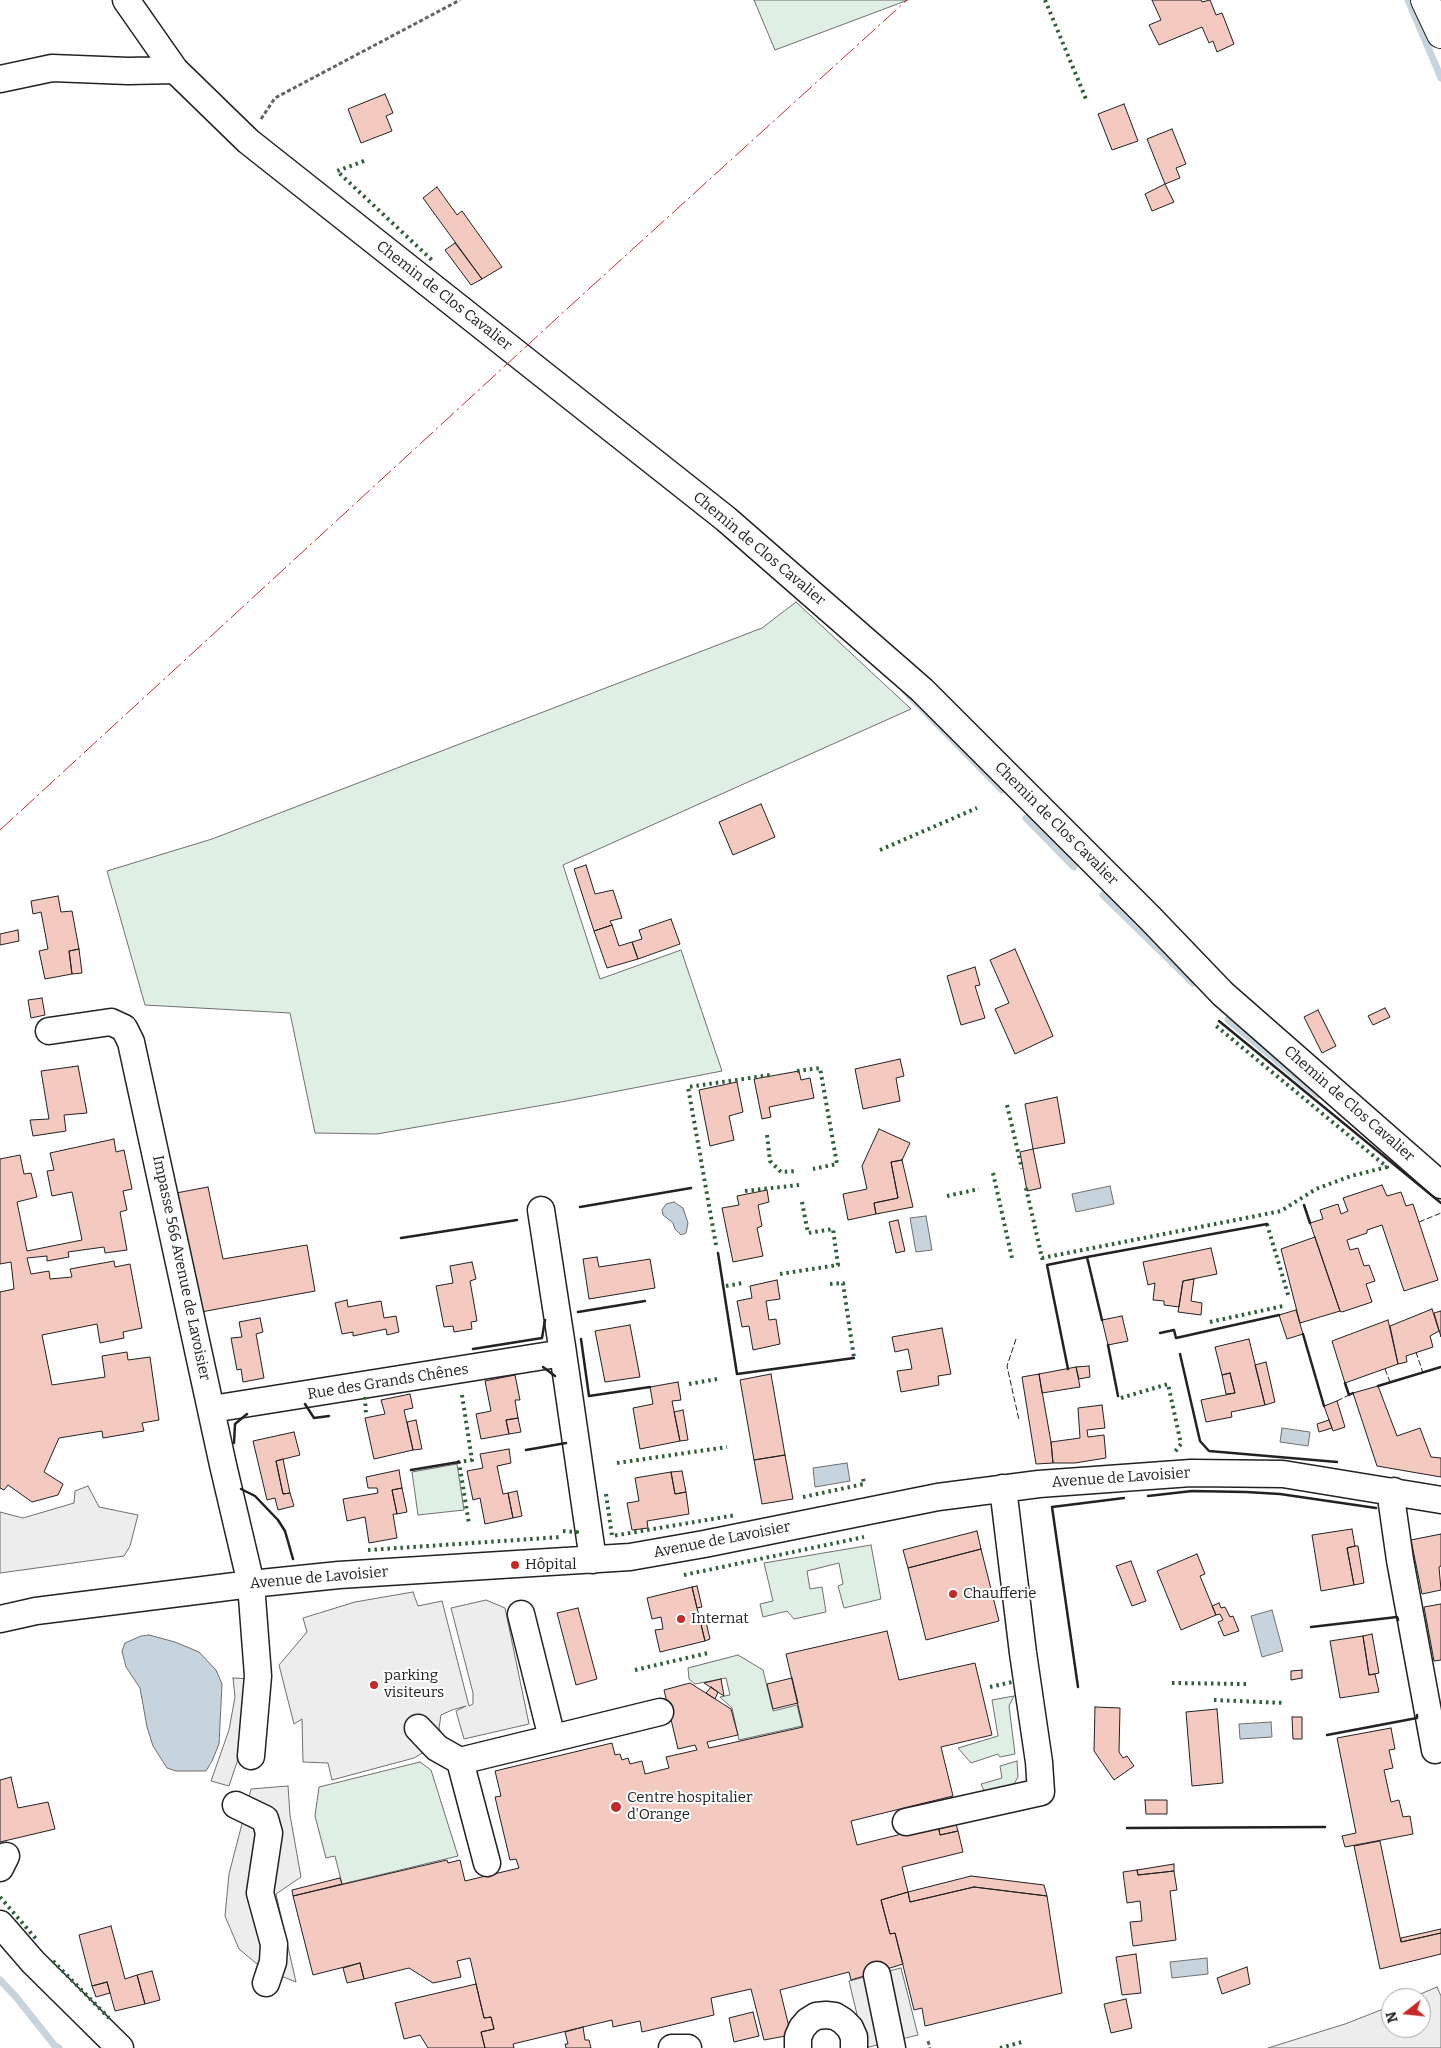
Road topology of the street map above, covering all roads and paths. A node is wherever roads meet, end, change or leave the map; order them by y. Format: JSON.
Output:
{"nodes":[{"id":1,"x":126,"y":0,"type":"edge"},
{"id":2,"x":460,"y":0,"type":"edge"},
{"id":3,"x":1425,"y":0,"type":"edge"},
{"id":4,"x":1441,"y":34,"type":"edge"},
{"id":5,"x":175,"y":70,"type":"junction"},
{"id":6,"x":0,"y":79,"type":"edge"},
{"id":7,"x":248,"y":141,"type":"junction"},
{"id":8,"x":49,"y":1031,"type":"dead end"},
{"id":9,"x":1441,"y":1185,"type":"edge"},
{"id":10,"x":541,"y":1210,"type":"dead end"},
{"id":11,"x":564,"y":1353,"type":"junction"},
{"id":12,"x":212,"y":1409,"type":"junction"},
{"id":13,"x":1003,"y":1488,"type":"junction"},
{"id":14,"x":1394,"y":1492,"type":"junction"},
{"id":15,"x":1441,"y":1500,"type":"edge"},
{"id":16,"x":593,"y":1560,"type":"junction"},
{"id":17,"x":251,"y":1584,"type":"junction"},
{"id":18,"x":521,"y":1614,"type":"dead end"},
{"id":19,"x":0,"y":1619,"type":"edge"},
{"id":20,"x":660,"y":1712,"type":"dead end"},
{"id":21,"x":418,"y":1728,"type":"dead end"},
{"id":22,"x":552,"y":1738,"type":"junction"},
{"id":23,"x":1435,"y":1750,"type":"dead end"},
{"id":24,"x":251,"y":1756,"type":"dead end"},
{"id":25,"x":460,"y":1761,"type":"junction"},
{"id":26,"x":236,"y":1805,"type":"dead end"},
{"id":27,"x":906,"y":1822,"type":"dead end"},
{"id":28,"x":487,"y":1863,"type":"dead end"},
{"id":29,"x":0,"y":1924,"type":"edge"},
{"id":30,"x":877,"y":1975,"type":"dead end"},
{"id":31,"x":266,"y":1983,"type":"dead end"},
{"id":32,"x":928,"y":2040,"type":"dead end"},
{"id":33,"x":120,"y":2048,"type":"edge"},
{"id":34,"x":672,"y":2048,"type":"edge"},
{"id":35,"x":688,"y":2048,"type":"edge"},
{"id":36,"x":798,"y":2048,"type":"edge"},
{"id":37,"x":854,"y":2048,"type":"edge"},
{"id":38,"x":892,"y":2048,"type":"edge"},
{"id":39,"x":930,"y":2048,"type":"edge"}],
"edges":[{"from":1,"to":5,"type":"street","name":"Chemin de Clos Cavalier"},
{"from":2,"to":7,"type":"path"},
{"from":3,"to":4,"type":"main road"},
{"from":5,"to":6,"type":"street"},
{"from":5,"to":7,"type":"street","name":"Chemin de Clos Cavalier"},
{"from":7,"to":9,"type":"street","name":"Chemin de Clos Cavalier"},
{"from":8,"to":12,"type":"street","name":"Impasse 566 Avenue de Lavoisier"},
{"from":10,"to":11,"type":"street"},
{"from":11,"to":12,"type":"street","name":"Rue des Grands Chênes"},
{"from":11,"to":16,"type":"street"},
{"from":12,"to":17,"type":"street","name":"Impasse 566 Avenue de Lavoisier"},
{"from":13,"to":14,"type":"street","name":"Avenue de Lavoisier"},
{"from":13,"to":16,"type":"street","name":"Avenue de Lavoisier"},
{"from":13,"to":27,"type":"street"},
{"from":14,"to":15,"type":"street","name":"Avenue de Lavoisier"},
{"from":14,"to":23,"type":"street"},
{"from":16,"to":17,"type":"street","name":"Avenue de Lavoisier"},
{"from":17,"to":19,"type":"street","name":"Avenue de Lavoisier"},
{"from":17,"to":24,"type":"street","name":"Impasse 566 Avenue de Lavoisier"},
{"from":18,"to":22,"type":"street"},
{"from":20,"to":22,"type":"street"},
{"from":21,"to":25,"type":"street"},
{"from":22,"to":25,"type":"street"},
{"from":25,"to":28,"type":"street"},
{"from":26,"to":31,"type":"street"},
{"from":29,"to":33,"type":"street"},
{"from":30,"to":38,"type":"street"},
{"from":32,"to":39,"type":"path"},
{"from":34,"to":35,"type":"street"},
{"from":36,"to":37,"type":"street"}]}
